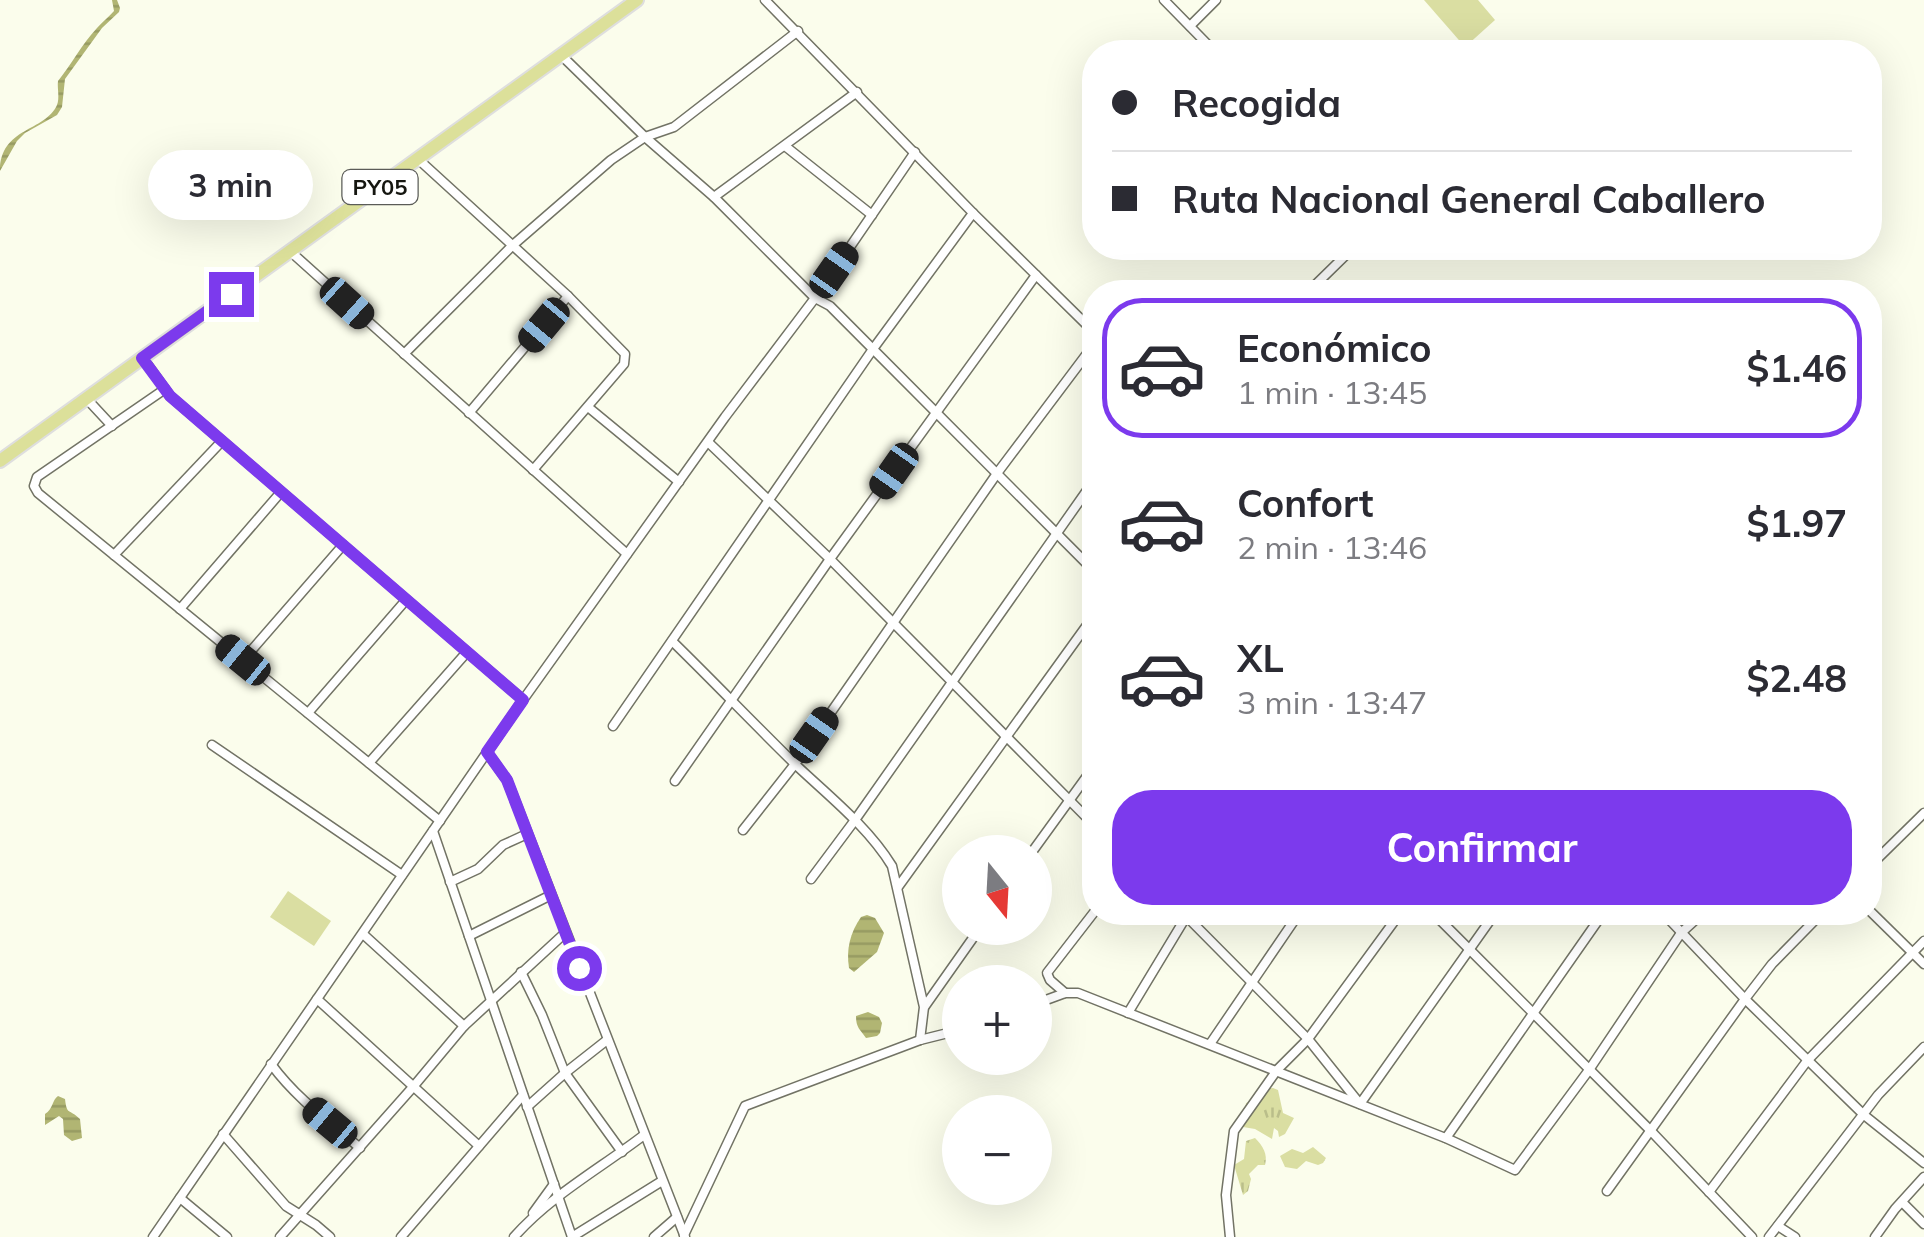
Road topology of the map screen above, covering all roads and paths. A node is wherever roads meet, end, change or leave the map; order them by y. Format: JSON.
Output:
{"nodes":[{"id":1,"x":626,"y":0,"type":"edge"},
{"id":2,"x":637,"y":0,"type":"edge"},
{"id":3,"x":765,"y":0,"type":"edge"},
{"id":4,"x":1164,"y":0,"type":"edge"},
{"id":5,"x":1216,"y":0,"type":"edge"},
{"id":6,"x":616,"y":15,"type":"junction"},
{"id":7,"x":1190,"y":26,"type":"junction"},
{"id":8,"x":798,"y":31,"type":"junction"},
{"id":9,"x":1203,"y":40,"type":"edge"},
{"id":10,"x":562,"y":56,"type":"junction"},
{"id":11,"x":856,"y":92,"type":"junction"},
{"id":12,"x":644,"y":137,"type":"junction"},
{"id":13,"x":785,"y":146,"type":"junction"},
{"id":14,"x":916,"y":152,"type":"junction"},
{"id":15,"x":418,"y":159,"type":"junction"},
{"id":16,"x":714,"y":197,"type":"junction"},
{"id":17,"x":973,"y":213,"type":"junction"},
{"id":18,"x":872,"y":216,"type":"junction"},
{"id":19,"x":513,"y":245,"type":"junction"},
{"id":20,"x":291,"y":252,"type":"junction"},
{"id":21,"x":1341,"y":260,"type":"edge"},
{"id":22,"x":1036,"y":275,"type":"junction"},
{"id":23,"x":1320,"y":280,"type":"edge"},
{"id":24,"x":568,"y":296,"type":"junction"},
{"id":25,"x":815,"y":298,"type":"junction"},
{"id":26,"x":1082,"y":321,"type":"edge"},
{"id":27,"x":873,"y":349,"type":"junction"},
{"id":28,"x":404,"y":354,"type":"junction"},
{"id":29,"x":142,"y":358,"type":"junction"},
{"id":30,"x":1082,"y":360,"type":"edge"},
{"id":31,"x":166,"y":389,"type":"junction"},
{"id":32,"x":86,"y":398,"type":"junction"},
{"id":33,"x":588,"y":408,"type":"junction"},
{"id":34,"x":936,"y":412,"type":"junction"},
{"id":35,"x":469,"y":413,"type":"junction"},
{"id":36,"x":112,"y":426,"type":"junction"},
{"id":37,"x":222,"y":440,"type":"junction"},
{"id":38,"x":708,"y":443,"type":"junction"},
{"id":39,"x":0,"y":461,"type":"edge"},
{"id":40,"x":533,"y":470,"type":"junction"},
{"id":41,"x":998,"y":472,"type":"junction"},
{"id":42,"x":678,"y":482,"type":"junction"},
{"id":43,"x":281,"y":492,"type":"junction"},
{"id":44,"x":1082,"y":497,"type":"edge"},
{"id":45,"x":768,"y":501,"type":"junction"},
{"id":46,"x":1057,"y":533,"type":"junction"},
{"id":47,"x":343,"y":545,"type":"junction"},
{"id":48,"x":627,"y":554,"type":"junction"},
{"id":49,"x":114,"y":555,"type":"junction"},
{"id":50,"x":830,"y":559,"type":"junction"},
{"id":51,"x":1082,"y":559,"type":"edge"},
{"id":52,"x":406,"y":600,"type":"junction"},
{"id":53,"x":180,"y":609,"type":"junction"},
{"id":54,"x":892,"y":621,"type":"junction"},
{"id":55,"x":1082,"y":632,"type":"edge"},
{"id":56,"x":672,"y":641,"type":"junction"},
{"id":57,"x":467,"y":652,"type":"junction"},
{"id":58,"x":243,"y":660,"type":"junction"},
{"id":59,"x":952,"y":682,"type":"junction"},
{"id":60,"x":523,"y":700,"type":"junction"},
{"id":61,"x":732,"y":700,"type":"junction"},
{"id":62,"x":308,"y":713,"type":"junction"},
{"id":63,"x":613,"y":726,"type":"dead end"},
{"id":64,"x":1006,"y":737,"type":"junction"},
{"id":65,"x":212,"y":746,"type":"dead end"},
{"id":66,"x":487,"y":752,"type":"junction"},
{"id":67,"x":369,"y":763,"type":"junction"},
{"id":68,"x":795,"y":764,"type":"junction"},
{"id":69,"x":675,"y":780,"type":"dead end"},
{"id":70,"x":1082,"y":782,"type":"edge"},
{"id":71,"x":1069,"y":800,"type":"junction"},
{"id":72,"x":1082,"y":813,"type":"edge"},
{"id":73,"x":1924,"y":813,"type":"edge"},
{"id":74,"x":855,"y":820,"type":"junction"},
{"id":75,"x":440,"y":821,"type":"junction"},
{"id":76,"x":743,"y":830,"type":"dead end"},
{"id":77,"x":433,"y":831,"type":"junction"},
{"id":78,"x":528,"y":834,"type":"junction"},
{"id":79,"x":1044,"y":835,"type":"edge"},
{"id":80,"x":1882,"y":854,"type":"edge"},
{"id":81,"x":402,"y":876,"type":"junction"},
{"id":82,"x":811,"y":879,"type":"dead end"},
{"id":83,"x":450,"y":882,"type":"junction"},
{"id":84,"x":898,"y":887,"type":"junction"},
{"id":85,"x":551,"y":895,"type":"junction"},
{"id":86,"x":1882,"y":923,"type":"edge"},
{"id":87,"x":1085,"y":925,"type":"edge"},
{"id":88,"x":1179,"y":925,"type":"edge"},
{"id":89,"x":1197,"y":925,"type":"edge"},
{"id":90,"x":1291,"y":925,"type":"edge"},
{"id":91,"x":1391,"y":925,"type":"edge"},
{"id":92,"x":1445,"y":925,"type":"edge"},
{"id":93,"x":1487,"y":925,"type":"edge"},
{"id":94,"x":1595,"y":925,"type":"edge"},
{"id":95,"x":1674,"y":925,"type":"edge"},
{"id":96,"x":1690,"y":925,"type":"edge"},
{"id":97,"x":1810,"y":925,"type":"edge"},
{"id":98,"x":566,"y":933,"type":"junction"},
{"id":99,"x":1682,"y":933,"type":"junction"},
{"id":100,"x":363,"y":934,"type":"junction"},
{"id":101,"x":469,"y":936,"type":"junction"},
{"id":102,"x":1924,"y":940,"type":"edge"},
{"id":103,"x":968,"y":945,"type":"edge"},
{"id":104,"x":1470,"y":950,"type":"junction"},
{"id":105,"x":1912,"y":952,"type":"junction"},
{"id":106,"x":1924,"y":964,"type":"edge"},
{"id":107,"x":521,"y":972,"type":"junction"},
{"id":108,"x":1251,"y":982,"type":"junction"},
{"id":109,"x":1065,"y":993,"type":"junction"},
{"id":110,"x":1052,"y":998,"type":"edge"},
{"id":111,"x":1745,"y":999,"type":"junction"},
{"id":112,"x":318,"y":1000,"type":"junction"},
{"id":113,"x":491,"y":1000,"type":"junction"},
{"id":114,"x":924,"y":1007,"type":"junction"},
{"id":115,"x":1128,"y":1012,"type":"junction"},
{"id":116,"x":1533,"y":1014,"type":"junction"},
{"id":117,"x":464,"y":1026,"type":"junction"},
{"id":118,"x":942,"y":1034,"type":"edge"},
{"id":119,"x":1308,"y":1038,"type":"junction"},
{"id":120,"x":607,"y":1040,"type":"junction"},
{"id":121,"x":920,"y":1040,"type":"junction"},
{"id":122,"x":1210,"y":1044,"type":"junction"},
{"id":123,"x":1924,"y":1047,"type":"edge"},
{"id":124,"x":1807,"y":1061,"type":"junction"},
{"id":125,"x":272,"y":1064,"type":"junction"},
{"id":126,"x":1277,"y":1070,"type":"junction"},
{"id":127,"x":1589,"y":1070,"type":"junction"},
{"id":128,"x":565,"y":1073,"type":"junction"},
{"id":129,"x":413,"y":1087,"type":"junction"},
{"id":130,"x":523,"y":1095,"type":"junction"},
{"id":131,"x":1360,"y":1104,"type":"junction"},
{"id":132,"x":527,"y":1108,"type":"junction"},
{"id":133,"x":1864,"y":1115,"type":"junction"},
{"id":134,"x":1650,"y":1130,"type":"junction"},
{"id":135,"x":223,"y":1134,"type":"junction"},
{"id":136,"x":644,"y":1135,"type":"junction"},
{"id":137,"x":1446,"y":1138,"type":"junction"},
{"id":138,"x":479,"y":1146,"type":"junction"},
{"id":139,"x":360,"y":1148,"type":"junction"},
{"id":140,"x":622,"y":1152,"type":"junction"},
{"id":141,"x":1924,"y":1163,"type":"edge"},
{"id":142,"x":1924,"y":1177,"type":"edge"},
{"id":143,"x":662,"y":1181,"type":"junction"},
{"id":144,"x":554,"y":1184,"type":"junction"},
{"id":145,"x":1607,"y":1191,"type":"dead end"},
{"id":146,"x":1709,"y":1192,"type":"junction"},
{"id":147,"x":180,"y":1198,"type":"junction"},
{"id":148,"x":558,"y":1198,"type":"junction"},
{"id":149,"x":1902,"y":1202,"type":"junction"},
{"id":150,"x":300,"y":1216,"type":"junction"},
{"id":151,"x":677,"y":1217,"type":"junction"},
{"id":152,"x":526,"y":1224,"type":"junction"},
{"id":153,"x":1924,"y":1224,"type":"edge"},
{"id":154,"x":1778,"y":1226,"type":"junction"},
{"id":155,"x":685,"y":1236,"type":"edge"},
{"id":156,"x":153,"y":1237,"type":"edge"},
{"id":157,"x":227,"y":1237,"type":"edge"},
{"id":158,"x":280,"y":1237,"type":"edge"},
{"id":159,"x":330,"y":1237,"type":"edge"},
{"id":160,"x":402,"y":1237,"type":"edge"},
{"id":161,"x":514,"y":1237,"type":"edge"},
{"id":162,"x":572,"y":1237,"type":"edge"},
{"id":163,"x":654,"y":1237,"type":"edge"},
{"id":164,"x":1230,"y":1237,"type":"edge"},
{"id":165,"x":1752,"y":1237,"type":"edge"},
{"id":166,"x":1769,"y":1237,"type":"edge"},
{"id":167,"x":1795,"y":1237,"type":"edge"},
{"id":168,"x":1875,"y":1237,"type":"edge"}],
"edges":[{"from":1,"to":6,"type":"street"},
{"from":2,"to":6,"type":"highway","number":"PY05"},
{"from":3,"to":8,"type":"street"},
{"from":4,"to":7,"type":"street"},
{"from":5,"to":7,"type":"street"},
{"from":6,"to":10,"type":"highway","number":"PY05"},
{"from":7,"to":9,"type":"street"},
{"from":8,"to":11,"type":"street"},
{"from":8,"to":12,"type":"street"},
{"from":10,"to":12,"type":"street"},
{"from":10,"to":15,"type":"highway","number":"PY05"},
{"from":11,"to":13,"type":"street"},
{"from":11,"to":14,"type":"street"},
{"from":12,"to":16,"type":"street"},
{"from":12,"to":19,"type":"street"},
{"from":13,"to":16,"type":"street"},
{"from":13,"to":18,"type":"street"},
{"from":14,"to":17,"type":"street"},
{"from":14,"to":18,"type":"street"},
{"from":15,"to":19,"type":"street"},
{"from":15,"to":20,"type":"highway","number":"PY05"},
{"from":16,"to":25,"type":"street"},
{"from":17,"to":22,"type":"street"},
{"from":17,"to":27,"type":"street"},
{"from":18,"to":25,"type":"street"},
{"from":19,"to":24,"type":"street"},
{"from":19,"to":28,"type":"street"},
{"from":20,"to":28,"type":"street"},
{"from":20,"to":29,"type":"highway","number":"PY05"},
{"from":21,"to":23,"type":"street"},
{"from":22,"to":26,"type":"street"},
{"from":22,"to":34,"type":"street"},
{"from":24,"to":33,"type":"street"},
{"from":24,"to":35,"type":"street"},
{"from":25,"to":27,"type":"street"},
{"from":25,"to":38,"type":"street"},
{"from":27,"to":34,"type":"street"},
{"from":27,"to":45,"type":"street"},
{"from":28,"to":35,"type":"street"},
{"from":29,"to":31,"type":"street"},
{"from":29,"to":32,"type":"highway","number":"PY05"},
{"from":30,"to":41,"type":"street"},
{"from":31,"to":36,"type":"street"},
{"from":31,"to":37,"type":"street"},
{"from":32,"to":36,"type":"street"},
{"from":32,"to":39,"type":"highway","number":"PY05"},
{"from":33,"to":40,"type":"street"},
{"from":33,"to":42,"type":"street"},
{"from":34,"to":41,"type":"street"},
{"from":34,"to":50,"type":"street"},
{"from":35,"to":40,"type":"street"},
{"from":36,"to":49,"type":"street"},
{"from":37,"to":43,"type":"street"},
{"from":37,"to":49,"type":"street"},
{"from":38,"to":42,"type":"street"},
{"from":38,"to":45,"type":"street"},
{"from":40,"to":48,"type":"street"},
{"from":41,"to":46,"type":"street"},
{"from":41,"to":54,"type":"street"},
{"from":42,"to":48,"type":"street"},
{"from":43,"to":47,"type":"street"},
{"from":43,"to":53,"type":"street"},
{"from":44,"to":46,"type":"street"},
{"from":45,"to":50,"type":"street"},
{"from":45,"to":56,"type":"street"},
{"from":46,"to":51,"type":"street"},
{"from":46,"to":59,"type":"street"},
{"from":47,"to":52,"type":"street"},
{"from":47,"to":58,"type":"street"},
{"from":48,"to":60,"type":"street"},
{"from":49,"to":53,"type":"street"},
{"from":50,"to":54,"type":"street"},
{"from":50,"to":61,"type":"street"},
{"from":52,"to":57,"type":"street"},
{"from":52,"to":62,"type":"street"},
{"from":53,"to":58,"type":"street"},
{"from":54,"to":59,"type":"street"},
{"from":54,"to":68,"type":"street"},
{"from":55,"to":64,"type":"street"},
{"from":56,"to":61,"type":"street"},
{"from":56,"to":63,"type":"street"},
{"from":57,"to":60,"type":"street"},
{"from":57,"to":67,"type":"street"},
{"from":58,"to":62,"type":"street"},
{"from":59,"to":64,"type":"street"},
{"from":59,"to":74,"type":"street"},
{"from":60,"to":66,"type":"street"},
{"from":61,"to":68,"type":"street"},
{"from":61,"to":69,"type":"street"},
{"from":62,"to":67,"type":"street"},
{"from":64,"to":71,"type":"street"},
{"from":64,"to":84,"type":"street"},
{"from":65,"to":81,"type":"street"},
{"from":66,"to":75,"type":"street"},
{"from":66,"to":78,"type":"street"},
{"from":67,"to":75,"type":"street"},
{"from":68,"to":74,"type":"street"},
{"from":68,"to":76,"type":"street"},
{"from":70,"to":71,"type":"street"},
{"from":71,"to":72,"type":"street"},
{"from":71,"to":79,"type":"street"},
{"from":73,"to":80,"type":"street"},
{"from":74,"to":82,"type":"street"},
{"from":74,"to":84,"type":"street"},
{"from":75,"to":77,"type":"street"},
{"from":77,"to":81,"type":"street"},
{"from":77,"to":83,"type":"street"},
{"from":78,"to":83,"type":"street"},
{"from":78,"to":85,"type":"street"},
{"from":81,"to":100,"type":"street"},
{"from":83,"to":101,"type":"street"},
{"from":84,"to":114,"type":"street"},
{"from":85,"to":98,"type":"street"},
{"from":85,"to":101,"type":"street"},
{"from":86,"to":105,"type":"street"},
{"from":87,"to":109,"type":"street"},
{"from":88,"to":115,"type":"street"},
{"from":89,"to":108,"type":"street"},
{"from":90,"to":108,"type":"street"},
{"from":91,"to":119,"type":"street"},
{"from":92,"to":104,"type":"street"},
{"from":93,"to":104,"type":"street"},
{"from":94,"to":116,"type":"street"},
{"from":95,"to":99,"type":"street"},
{"from":96,"to":99,"type":"street"},
{"from":97,"to":111,"type":"street"},
{"from":98,"to":107,"type":"street"},
{"from":98,"to":120,"type":"street"},
{"from":99,"to":111,"type":"street"},
{"from":99,"to":127,"type":"street"},
{"from":100,"to":112,"type":"street"},
{"from":100,"to":117,"type":"street"},
{"from":101,"to":113,"type":"street"},
{"from":102,"to":105,"type":"street"},
{"from":103,"to":114,"type":"street"},
{"from":104,"to":116,"type":"street"},
{"from":104,"to":131,"type":"street"},
{"from":105,"to":106,"type":"street"},
{"from":105,"to":124,"type":"street"},
{"from":107,"to":113,"type":"street"},
{"from":107,"to":128,"type":"street"},
{"from":108,"to":119,"type":"street"},
{"from":108,"to":122,"type":"street"},
{"from":109,"to":110,"type":"street"},
{"from":109,"to":115,"type":"street"},
{"from":111,"to":124,"type":"street"},
{"from":111,"to":134,"type":"street"},
{"from":112,"to":125,"type":"street"},
{"from":112,"to":129,"type":"street"},
{"from":113,"to":117,"type":"street"},
{"from":113,"to":130,"type":"street"},
{"from":114,"to":121,"type":"street"},
{"from":115,"to":122,"type":"street"},
{"from":116,"to":127,"type":"street"},
{"from":116,"to":137,"type":"street"},
{"from":117,"to":129,"type":"street"},
{"from":118,"to":121,"type":"street"},
{"from":119,"to":126,"type":"street"},
{"from":119,"to":131,"type":"street"},
{"from":120,"to":128,"type":"street"},
{"from":120,"to":136,"type":"street"},
{"from":121,"to":155,"type":"street"},
{"from":122,"to":126,"type":"street"},
{"from":123,"to":133,"type":"street"},
{"from":124,"to":133,"type":"street"},
{"from":124,"to":146,"type":"street"},
{"from":125,"to":135,"type":"street"},
{"from":125,"to":139,"type":"street"},
{"from":126,"to":131,"type":"street"},
{"from":126,"to":164,"type":"street"},
{"from":127,"to":134,"type":"street"},
{"from":127,"to":137,"type":"street"},
{"from":128,"to":132,"type":"street"},
{"from":128,"to":140,"type":"street"},
{"from":129,"to":138,"type":"street"},
{"from":129,"to":139,"type":"street"},
{"from":130,"to":132,"type":"street"},
{"from":130,"to":138,"type":"street"},
{"from":131,"to":137,"type":"street"},
{"from":132,"to":144,"type":"street"},
{"from":133,"to":141,"type":"street"},
{"from":133,"to":154,"type":"street"},
{"from":134,"to":145,"type":"street"},
{"from":134,"to":146,"type":"street"},
{"from":135,"to":147,"type":"street"},
{"from":135,"to":150,"type":"street"},
{"from":136,"to":140,"type":"street"},
{"from":136,"to":143,"type":"street"},
{"from":138,"to":160,"type":"street"},
{"from":139,"to":150,"type":"street"},
{"from":140,"to":148,"type":"street"},
{"from":142,"to":149,"type":"street"},
{"from":143,"to":151,"type":"street"},
{"from":143,"to":162,"type":"street"},
{"from":144,"to":148,"type":"street"},
{"from":144,"to":152,"type":"street"},
{"from":146,"to":165,"type":"street"},
{"from":147,"to":156,"type":"street"},
{"from":147,"to":157,"type":"street"},
{"from":148,"to":152,"type":"street"},
{"from":148,"to":162,"type":"street"},
{"from":149,"to":153,"type":"street"},
{"from":149,"to":168,"type":"street"},
{"from":150,"to":158,"type":"street"},
{"from":150,"to":159,"type":"street"},
{"from":151,"to":155,"type":"street"},
{"from":151,"to":163,"type":"street"},
{"from":152,"to":161,"type":"street"},
{"from":154,"to":166,"type":"street"},
{"from":154,"to":167,"type":"street"}]}
